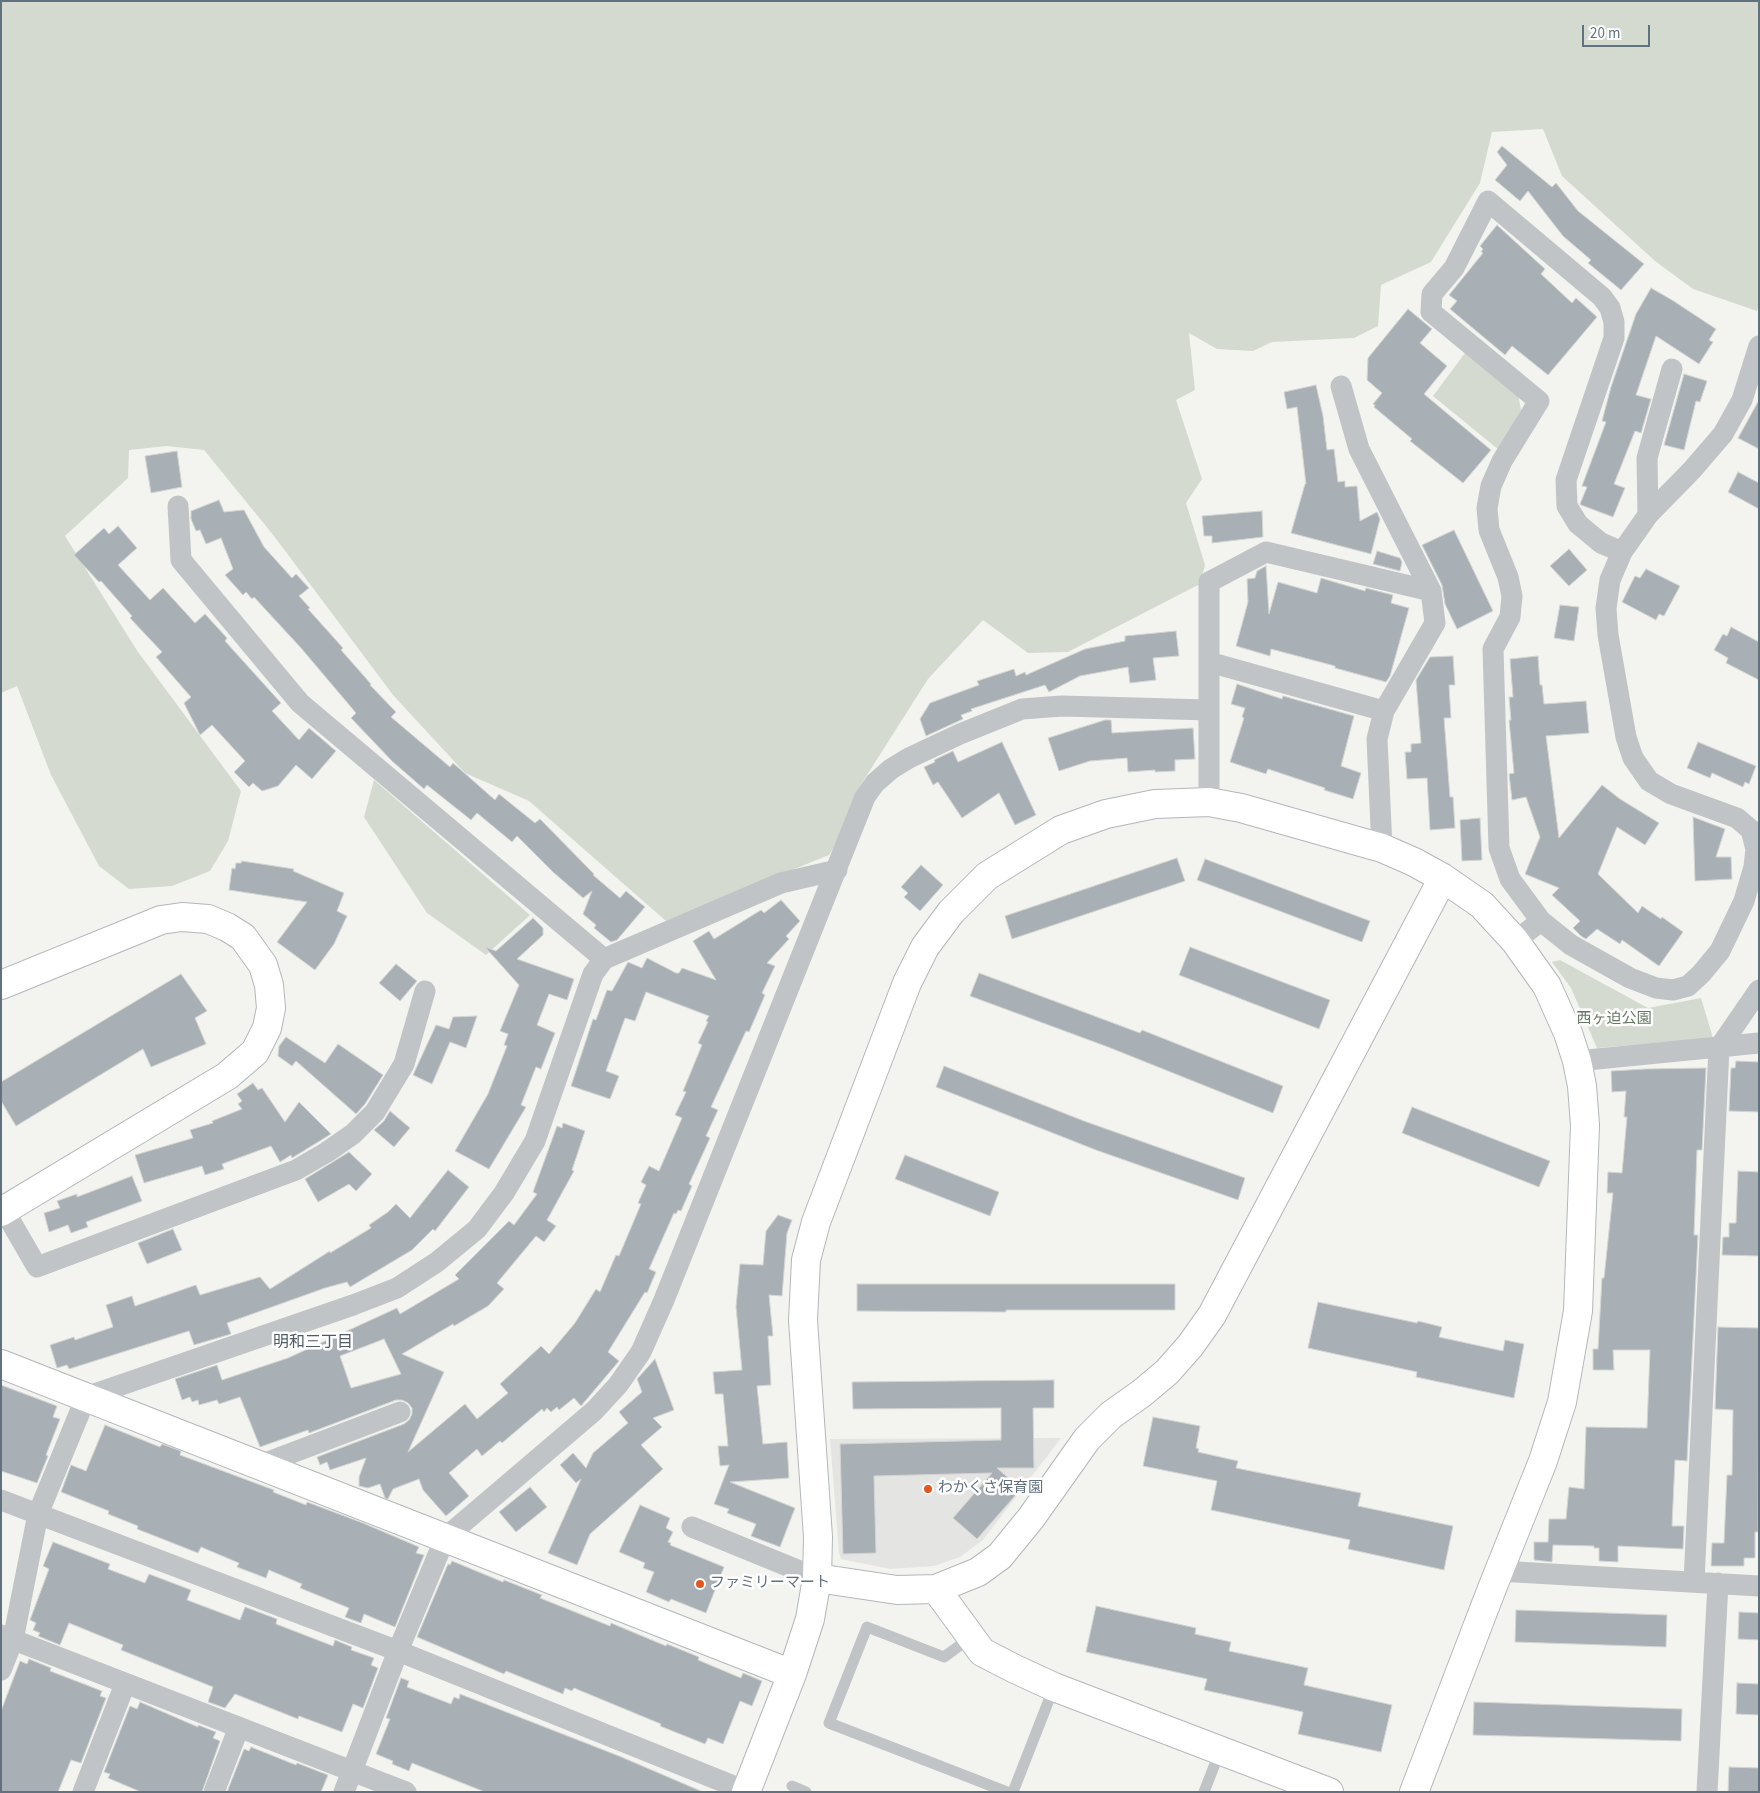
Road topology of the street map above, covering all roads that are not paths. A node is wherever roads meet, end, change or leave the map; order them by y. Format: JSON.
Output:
{"nodes":[{"id":1,"x":1759,"y":346,"type":"edge"},
{"id":2,"x":1672,"y":368,"type":"dead end"},
{"id":3,"x":1341,"y":386,"type":"dead end"},
{"id":4,"x":178,"y":506,"type":"dead end"},
{"id":5,"x":1648,"y":515,"type":"junction"},
{"id":6,"x":1622,"y":552,"type":"junction"},
{"id":7,"x":1431,"y":591,"type":"junction"},
{"id":8,"x":1209,"y":662,"type":"junction"},
{"id":9,"x":1209,"y":710,"type":"junction"},
{"id":10,"x":1384,"y":711,"type":"junction"},
{"id":11,"x":1209,"y":802,"type":"junction"},
{"id":12,"x":1382,"y":848,"type":"junction"},
{"id":13,"x":837,"y":870,"type":"junction"},
{"id":14,"x":1443,"y":878,"type":"junction"},
{"id":15,"x":1541,"y":921,"type":"junction"},
{"id":16,"x":1515,"y":941,"type":"junction"},
{"id":17,"x":604,"y":959,"type":"junction"},
{"id":18,"x":1,"y":985,"type":"edge"},
{"id":19,"x":1759,"y":990,"type":"edge"},
{"id":20,"x":424,"y":991,"type":"dead end"},
{"id":21,"x":1759,"y":1043,"type":"edge"},
{"id":22,"x":1720,"y":1048,"type":"junction"},
{"id":23,"x":1577,"y":1061,"type":"junction"},
{"id":24,"x":3,"y":1211,"type":"edge"},
{"id":25,"x":1,"y":1364,"type":"edge"},
{"id":26,"x":86,"y":1397,"type":"junction"},
{"id":27,"x":400,"y":1412,"type":"dead end"},
{"id":28,"x":260,"y":1465,"type":"junction"},
{"id":29,"x":1,"y":1500,"type":"edge"},
{"id":30,"x":38,"y":1514,"type":"junction"},
{"id":31,"x":692,"y":1526,"type":"dead end"},
{"id":32,"x":445,"y":1538,"type":"junction"},
{"id":33,"x":1499,"y":1572,"type":"junction"},
{"id":34,"x":817,"y":1578,"type":"junction"},
{"id":35,"x":1694,"y":1582,"type":"junction"},
{"id":36,"x":1718,"y":1584,"type":"junction"},
{"id":37,"x":1759,"y":1586,"type":"edge"},
{"id":38,"x":936,"y":1589,"type":"junction"},
{"id":39,"x":7,"y":1637,"type":"edge"},
{"id":40,"x":970,"y":1638,"type":"junction"},
{"id":41,"x":398,"y":1651,"type":"junction"},
{"id":42,"x":1,"y":1670,"type":"edge"},
{"id":43,"x":792,"y":1674,"type":"junction"},
{"id":44,"x":125,"y":1684,"type":"junction"},
{"id":45,"x":1054,"y":1687,"type":"junction"},
{"id":46,"x":239,"y":1727,"type":"junction"},
{"id":47,"x":1220,"y":1752,"type":"junction"},
{"id":48,"x":352,"y":1770,"type":"junction"},
{"id":49,"x":792,"y":1786,"type":"dead end"},
{"id":50,"x":746,"y":1791,"type":"edge"},
{"id":51,"x":83,"y":1792,"type":"edge"},
{"id":52,"x":214,"y":1792,"type":"edge"},
{"id":53,"x":344,"y":1792,"type":"edge"},
{"id":54,"x":406,"y":1792,"type":"edge"},
{"id":55,"x":806,"y":1792,"type":"edge"},
{"id":56,"x":1007,"y":1792,"type":"edge"},
{"id":57,"x":1013,"y":1792,"type":"edge"},
{"id":58,"x":1204,"y":1792,"type":"edge"},
{"id":59,"x":1329,"y":1792,"type":"edge"},
{"id":60,"x":1414,"y":1792,"type":"edge"},
{"id":61,"x":1707,"y":1792,"type":"edge"}],
"edges":[{"from":1,"to":5,"type":"street"},
{"from":2,"to":5,"type":"street"},
{"from":3,"to":7,"type":"street"},
{"from":4,"to":17,"type":"street"},
{"from":5,"to":6,"type":"street"},
{"from":6,"to":15,"type":"street"},
{"from":6,"to":15,"type":"street"},
{"from":7,"to":8,"type":"street"},
{"from":7,"to":10,"type":"street"},
{"from":8,"to":9,"type":"street"},
{"from":8,"to":10,"type":"street"},
{"from":9,"to":11,"type":"street"},
{"from":9,"to":13,"type":"street"},
{"from":10,"to":12,"type":"street"},
{"from":11,"to":12,"type":"street"},
{"from":11,"to":34,"type":"street"},
{"from":12,"to":14,"type":"street"},
{"from":13,"to":17,"type":"street"},
{"from":13,"to":32,"type":"street"},
{"from":14,"to":16,"type":"street"},
{"from":14,"to":38,"type":"street"},
{"from":15,"to":16,"type":"street"},
{"from":16,"to":23,"type":"street"},
{"from":17,"to":26,"type":"street"},
{"from":18,"to":24,"type":"street"},
{"from":19,"to":22,"type":"street"},
{"from":20,"to":24,"type":"street"},
{"from":21,"to":22,"type":"street"},
{"from":22,"to":23,"type":"street"},
{"from":22,"to":35,"type":"street"},
{"from":23,"to":33,"type":"street"},
{"from":25,"to":26,"type":"street"},
{"from":26,"to":28,"type":"street"},
{"from":26,"to":30,"type":"street"},
{"from":27,"to":28,"type":"street"},
{"from":28,"to":32,"type":"street"},
{"from":29,"to":30,"type":"street"},
{"from":30,"to":39,"type":"street"},
{"from":30,"to":41,"type":"street"},
{"from":31,"to":34,"type":"street"},
{"from":32,"to":41,"type":"street"},
{"from":32,"to":43,"type":"street"},
{"from":33,"to":35,"type":"street"},
{"from":33,"to":60,"type":"street"},
{"from":34,"to":38,"type":"street"},
{"from":34,"to":43,"type":"street"},
{"from":35,"to":36,"type":"street"},
{"from":36,"to":37,"type":"street"},
{"from":36,"to":61,"type":"street"},
{"from":38,"to":40,"type":"street"},
{"from":39,"to":42,"type":"street"},
{"from":39,"to":44,"type":"street"},
{"from":40,"to":45,"type":"street"},
{"from":40,"to":56,"type":"lane"},
{"from":41,"to":48,"type":"street"},
{"from":41,"to":50,"type":"street"},
{"from":43,"to":50,"type":"street"},
{"from":44,"to":46,"type":"street"},
{"from":44,"to":51,"type":"street"},
{"from":45,"to":47,"type":"street"},
{"from":45,"to":57,"type":"lane"},
{"from":46,"to":48,"type":"street"},
{"from":46,"to":52,"type":"street"},
{"from":47,"to":58,"type":"lane"},
{"from":47,"to":59,"type":"street"},
{"from":48,"to":53,"type":"street"},
{"from":48,"to":54,"type":"street"},
{"from":49,"to":55,"type":"lane"}]}
